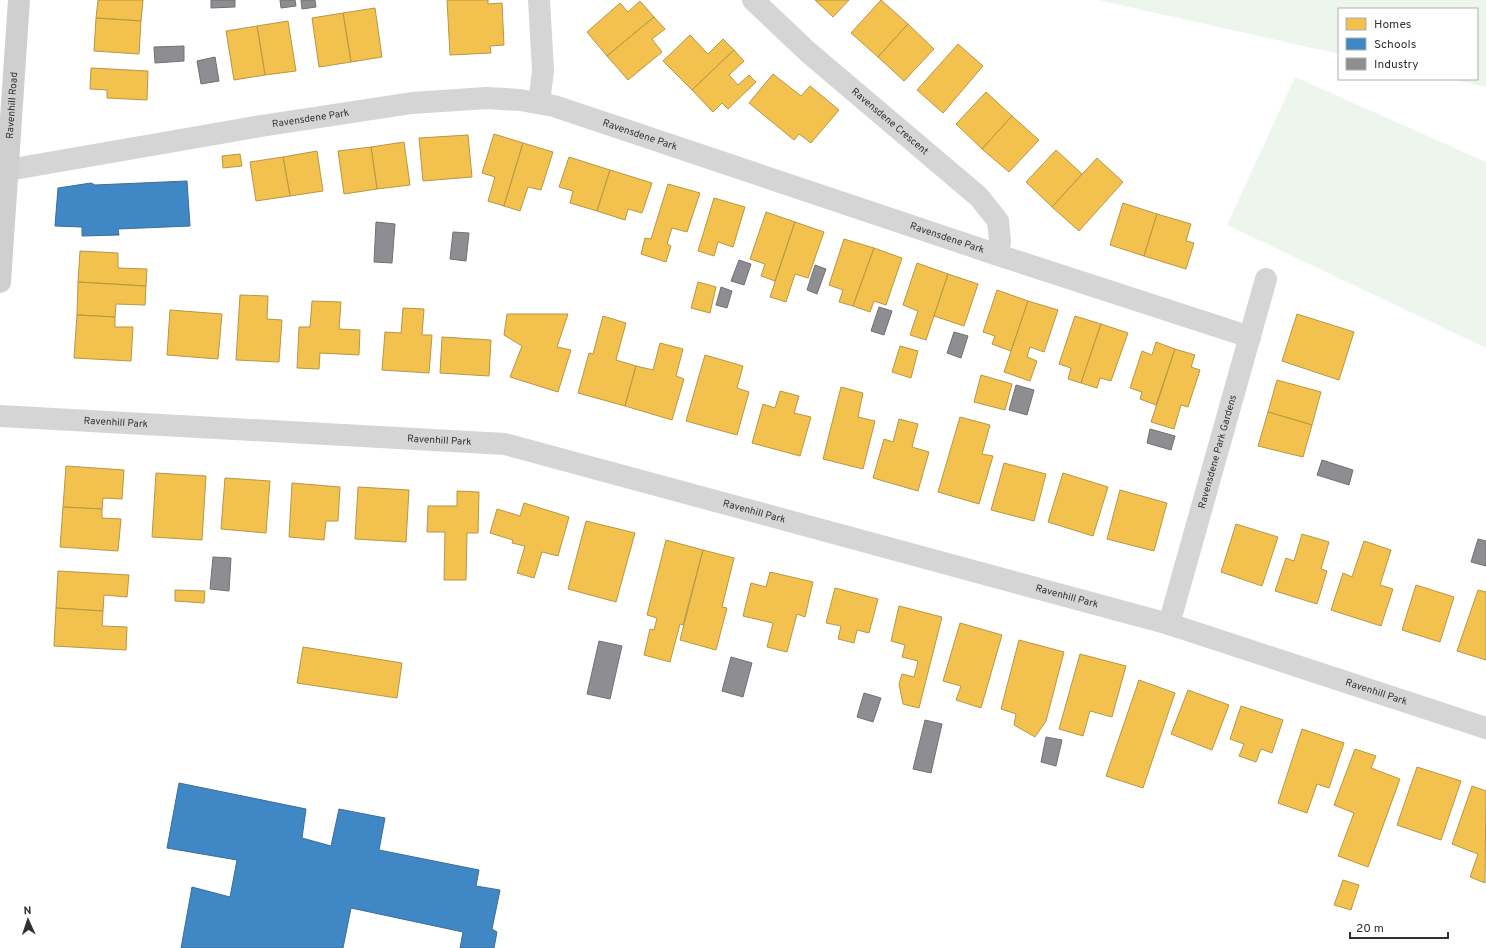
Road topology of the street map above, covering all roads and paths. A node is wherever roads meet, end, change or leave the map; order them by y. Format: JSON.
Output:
{"nodes":[{"id":1,"x":19,"y":0,"type":"edge"},
{"id":2,"x":539,"y":0,"type":"edge"},
{"id":3,"x":753,"y":0,"type":"edge"},
{"id":4,"x":539,"y":103,"type":"junction"},
{"id":5,"x":8,"y":170,"type":"junction"},
{"id":6,"x":998,"y":255,"type":"junction"},
{"id":7,"x":1266,"y":279,"type":"dead end"},
{"id":8,"x":0,"y":282,"type":"edge"},
{"id":9,"x":1250,"y":338,"type":"junction"},
{"id":10,"x":0,"y":416,"type":"edge"},
{"id":11,"x":1170,"y":624,"type":"junction"},
{"id":12,"x":1486,"y":728,"type":"edge"}],
"edges":[{"from":1,"to":5,"type":"main road","name":"Ravenhill Road"},
{"from":2,"to":4,"type":"street"},
{"from":3,"to":6,"type":"street","name":"Ravensdene Crescent"},
{"from":4,"to":5,"type":"street","name":"Ravensdene Park"},
{"from":4,"to":6,"type":"street","name":"Ravensdene Park"},
{"from":5,"to":8,"type":"main road","name":"Ravenhill Road"},
{"from":6,"to":9,"type":"street","name":"Ravensdene Park"},
{"from":7,"to":9,"type":"street","name":"Ravensdene Park Gardens"},
{"from":9,"to":11,"type":"street","name":"Ravensdene Park Gardens"},
{"from":10,"to":11,"type":"street","name":"Ravenhill Park"},
{"from":11,"to":12,"type":"street","name":"Ravenhill Park"}]}
